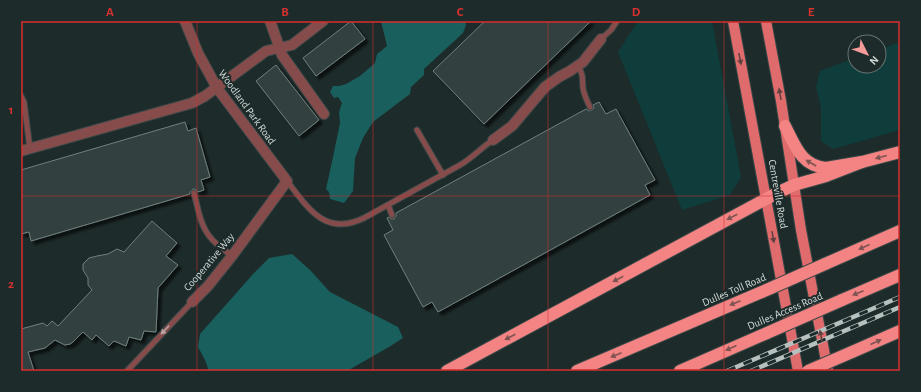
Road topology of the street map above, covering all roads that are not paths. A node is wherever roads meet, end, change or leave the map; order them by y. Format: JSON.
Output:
{"nodes":[{"id":1,"x":185,"y":21,"type":"edge"},
{"id":2,"x":270,"y":21,"type":"edge"},
{"id":3,"x":323,"y":21,"type":"edge"},
{"id":4,"x":617,"y":21,"type":"edge"},
{"id":5,"x":733,"y":21,"type":"edge"},
{"id":6,"x":766,"y":21,"type":"edge"},
{"id":7,"x":601,"y":39,"type":"joint"},
{"id":8,"x":279,"y":48,"type":"junction"},
{"id":9,"x":578,"y":66,"type":"junction"},
{"id":10,"x":217,"y":88,"type":"junction"},
{"id":11,"x":21,"y":96,"type":"edge"},
{"id":12,"x":590,"y":107,"type":"dead end"},
{"id":13,"x":324,"y":114,"type":"dead end"},
{"id":14,"x":785,"y":126,"type":"junction"},
{"id":15,"x":417,"y":130,"type":"dead end"},
{"id":16,"x":493,"y":140,"type":"joint"},
{"id":17,"x":26,"y":150,"type":"edge"},
{"id":18,"x":900,"y":152,"type":"edge"},
{"id":19,"x":862,"y":162,"type":"junction"},
{"id":20,"x":443,"y":175,"type":"junction"},
{"id":21,"x":287,"y":181,"type":"junction"},
{"id":22,"x":794,"y":185,"type":"junction"},
{"id":23,"x":194,"y":193,"type":"dead end"},
{"id":24,"x":767,"y":199,"type":"junction"},
{"id":25,"x":388,"y":205,"type":"junction"},
{"id":26,"x":392,"y":215,"type":"dead end"},
{"id":27,"x":900,"y":231,"type":"edge"},
{"id":28,"x":232,"y":256,"type":"junction"},
{"id":29,"x":900,"y":275,"type":"edge"},
{"id":30,"x":192,"y":302,"type":"joint"},
{"id":31,"x":900,"y":331,"type":"edge"},
{"id":32,"x":127,"y":371,"type":"edge"},
{"id":33,"x":447,"y":371,"type":"edge"},
{"id":34,"x":577,"y":371,"type":"edge"},
{"id":35,"x":680,"y":371,"type":"edge"},
{"id":36,"x":798,"y":371,"type":"edge"},
{"id":37,"x":808,"y":371,"type":"edge"},
{"id":38,"x":828,"y":371,"type":"edge"}],
"edges":[{"from":1,"to":10,"type":"street","name":"Woodland Park Road"},
{"from":2,"to":8,"type":"street"},
{"from":3,"to":8,"type":"street"},
{"from":4,"to":7,"type":"lane"},
{"from":5,"to":24,"type":"main road","name":"Centreville Road","one_way":true},
{"from":14,"to":6,"type":"main road","name":"Centreville Road","one_way":true},
{"from":7,"to":9,"type":"street"},
{"from":8,"to":10,"type":"street"},
{"from":8,"to":13,"type":"street"},
{"from":9,"to":12,"type":"lane"},
{"from":9,"to":16,"type":"street"},
{"from":10,"to":17,"type":"street"},
{"from":10,"to":21,"type":"street","name":"Woodland Park Road"},
{"from":11,"to":17,"type":"lane"},
{"from":19,"to":14,"type":"highway","one_way":true},
{"from":14,"to":22,"type":"main road","name":"Centreville Road"},
{"from":15,"to":20,"type":"lane"},
{"from":16,"to":20,"type":"lane"},
{"from":18,"to":19,"type":"highway","one_way":true},
{"from":19,"to":22,"type":"highway"},
{"from":20,"to":25,"type":"lane"},
{"from":21,"to":25,"type":"lane"},
{"from":21,"to":28,"type":"street","name":"Cooperative Way"},
{"from":22,"to":24,"type":"highway"},
{"from":38,"to":22,"type":"main road","name":"Centreville Road","one_way":true},
{"from":23,"to":28,"type":"lane"},
{"from":24,"to":33,"type":"highway","one_way":true},
{"from":24,"to":36,"type":"main road","name":"Centreville Road","one_way":true},
{"from":25,"to":26,"type":"lane"},
{"from":27,"to":34,"type":"highway","name":"Dulles Toll Road","one_way":true,"bridge":true},
{"from":28,"to":30,"type":"street","name":"Cooperative Way"},
{"from":29,"to":35,"type":"highway","name":"Dulles Access Road","one_way":true,"bridge":true},
{"from":30,"to":32,"type":"lane","name":"Cooperative Way","one_way":true},
{"from":37,"to":31,"type":"highway","one_way":true,"bridge":true}]}
